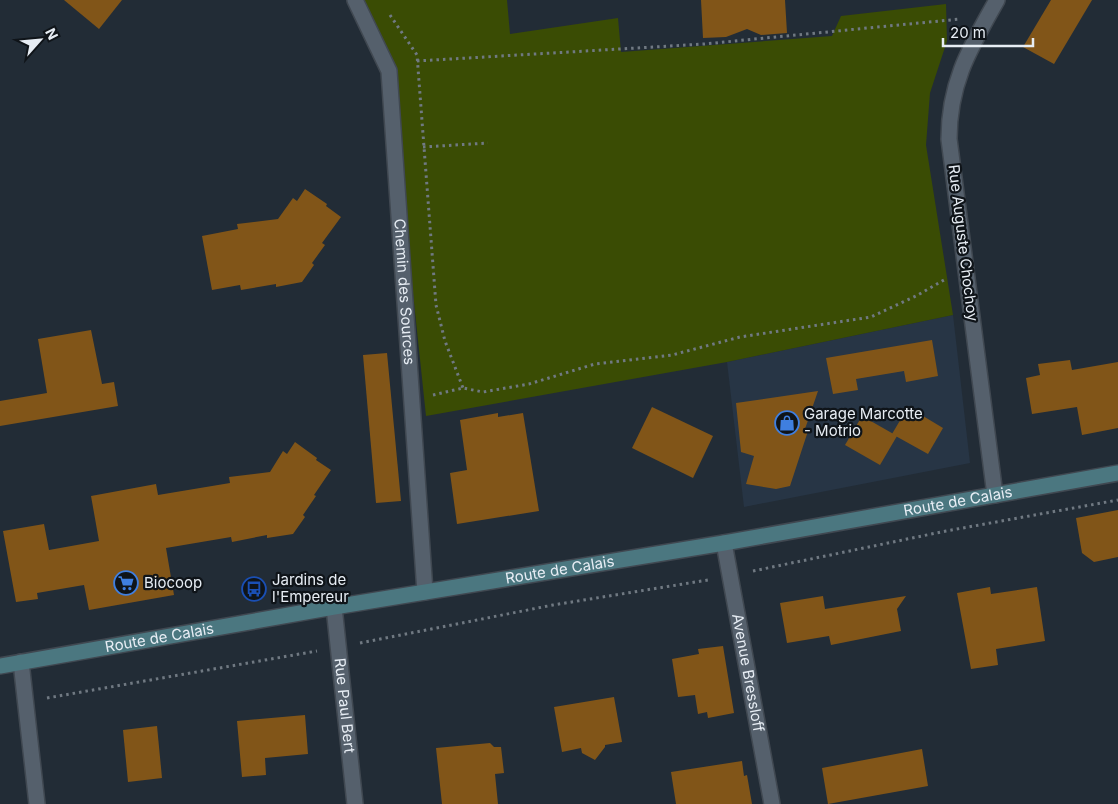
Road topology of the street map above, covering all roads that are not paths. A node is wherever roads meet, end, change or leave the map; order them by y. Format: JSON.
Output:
{"nodes":[{"id":1,"x":355,"y":0,"type":"edge"},
{"id":2,"x":997,"y":0,"type":"edge"},
{"id":3,"x":1118,"y":473,"type":"edge"},
{"id":4,"x":995,"y":495,"type":"junction"},
{"id":5,"x":724,"y":543,"type":"junction"},
{"id":6,"x":424,"y":592,"type":"junction"},
{"id":7,"x":334,"y":607,"type":"junction"},
{"id":8,"x":22,"y":662,"type":"junction"},
{"id":9,"x":0,"y":666,"type":"edge"},
{"id":10,"x":37,"y":804,"type":"edge"},
{"id":11,"x":355,"y":804,"type":"edge"},
{"id":12,"x":772,"y":804,"type":"edge"}],
"edges":[{"from":1,"to":6,"type":"street","name":"Chemin des Sources"},
{"from":2,"to":4,"type":"street","name":"Rue Auguste Chochoy"},
{"from":3,"to":4,"type":"main road","name":"Route de Calais"},
{"from":4,"to":5,"type":"main road","name":"Route de Calais"},
{"from":5,"to":6,"type":"main road","name":"Route de Calais"},
{"from":5,"to":12,"type":"street","name":"Avenue Bressloff"},
{"from":6,"to":7,"type":"main road","name":"Route de Calais"},
{"from":7,"to":8,"type":"main road","name":"Route de Calais"},
{"from":7,"to":11,"type":"street","name":"Rue Paul Bert"},
{"from":8,"to":9,"type":"main road","name":"Route de Calais"},
{"from":8,"to":10,"type":"street"}]}
